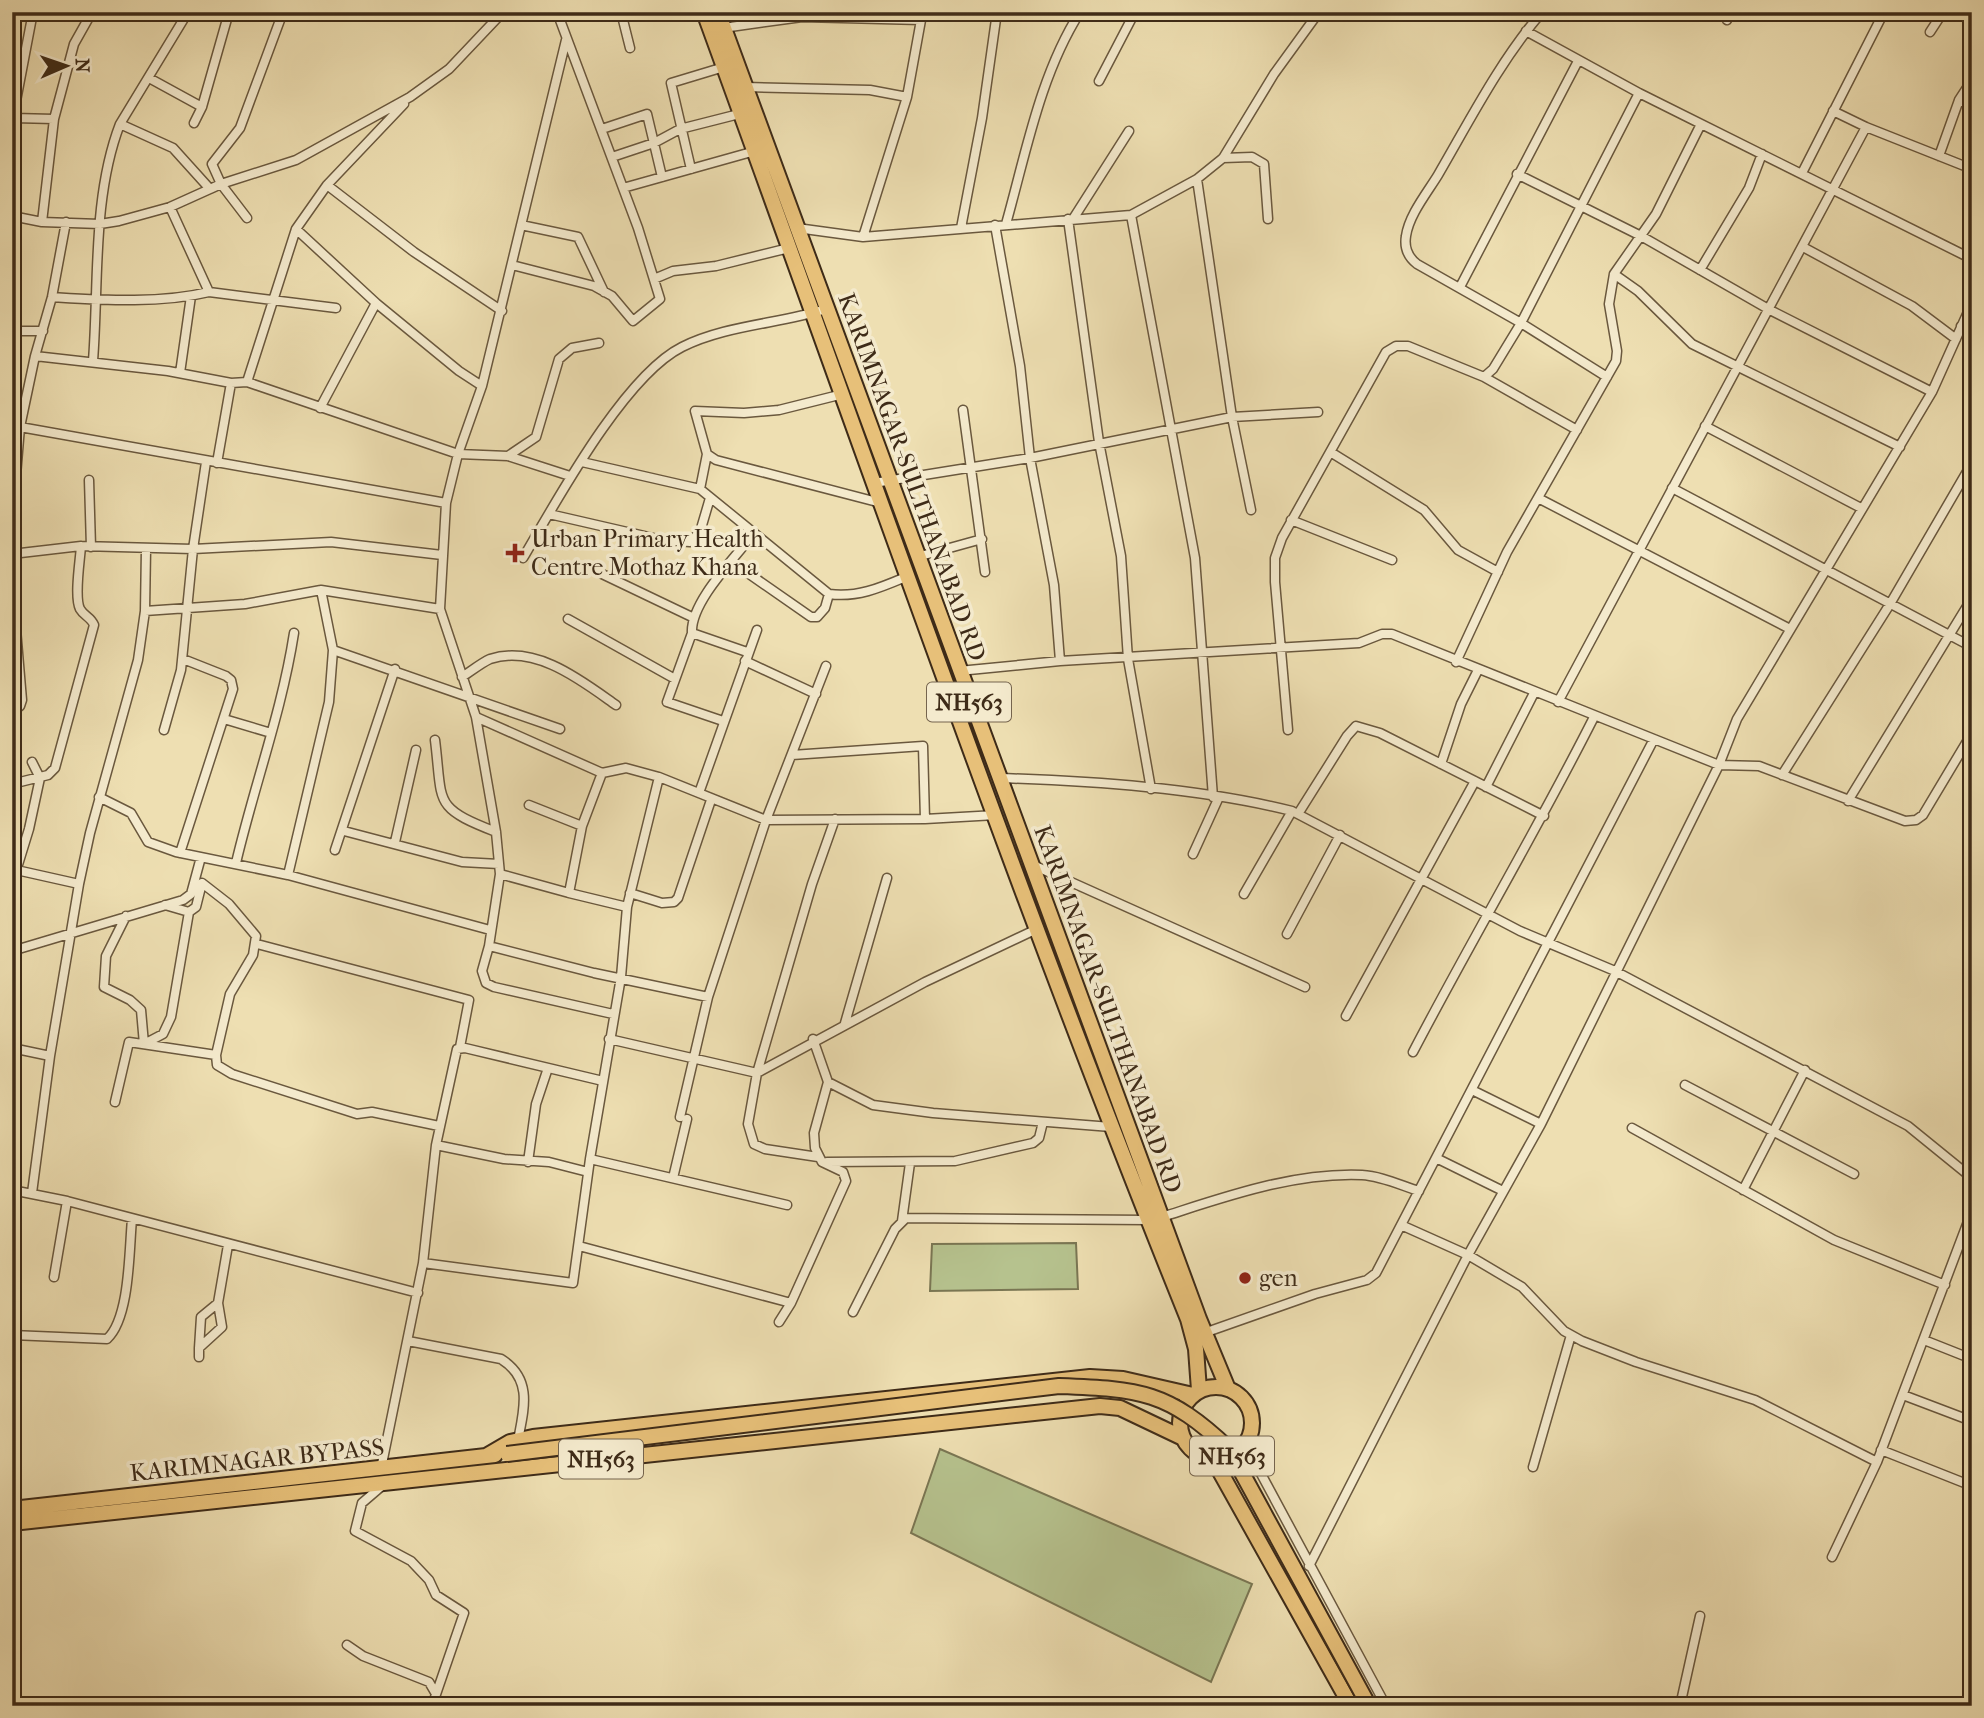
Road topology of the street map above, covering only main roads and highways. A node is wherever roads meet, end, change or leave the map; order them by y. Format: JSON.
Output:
{"nodes":[{"id":1,"x":704,"y":12,"type":"edge"},
{"id":2,"x":718,"y":12,"type":"edge"},
{"id":3,"x":1155,"y":1219,"type":"junction"},
{"id":4,"x":1228,"y":1389,"type":"junction"},
{"id":5,"x":1196,"y":1393,"type":"junction"},
{"id":6,"x":1183,"y":1438,"type":"junction"},
{"id":7,"x":486,"y":1456,"type":"junction"},
{"id":8,"x":1213,"y":1460,"type":"junction"},
{"id":9,"x":12,"y":1509,"type":"edge"},
{"id":10,"x":12,"y":1523,"type":"edge"},
{"id":11,"x":1351,"y":1706,"type":"edge"},
{"id":12,"x":1369,"y":1706,"type":"edge"}],
"edges":[{"from":1,"to":3,"type":"highway","number":"NH563"},
{"from":2,"to":3,"type":"highway","name":"KARIMNAGAR-SULTHANABAD RD","number":"NH563"},
{"from":3,"to":4,"type":"highway","name":"KARIMNAGAR-SULTHANABAD RD","number":"NH563"},
{"from":3,"to":5,"type":"highway","number":"NH563"},
{"from":4,"to":5,"type":"highway","number":"NH563"},
{"from":4,"to":8,"type":"highway","number":"NH563"},
{"from":5,"to":6,"type":"highway","number":"NH563"},
{"from":5,"to":7,"type":"highway","number":"NH563"},
{"from":6,"to":8,"type":"highway","number":"NH563"},
{"from":6,"to":10,"type":"highway","number":"NH563"},
{"from":7,"to":9,"type":"highway","name":"KARIMNAGAR BYPASS","number":"NH563"},
{"from":7,"to":12,"type":"highway","name":"KARIMNAGAR BYPASS","bridge":true},
{"from":8,"to":11,"type":"highway"}]}
